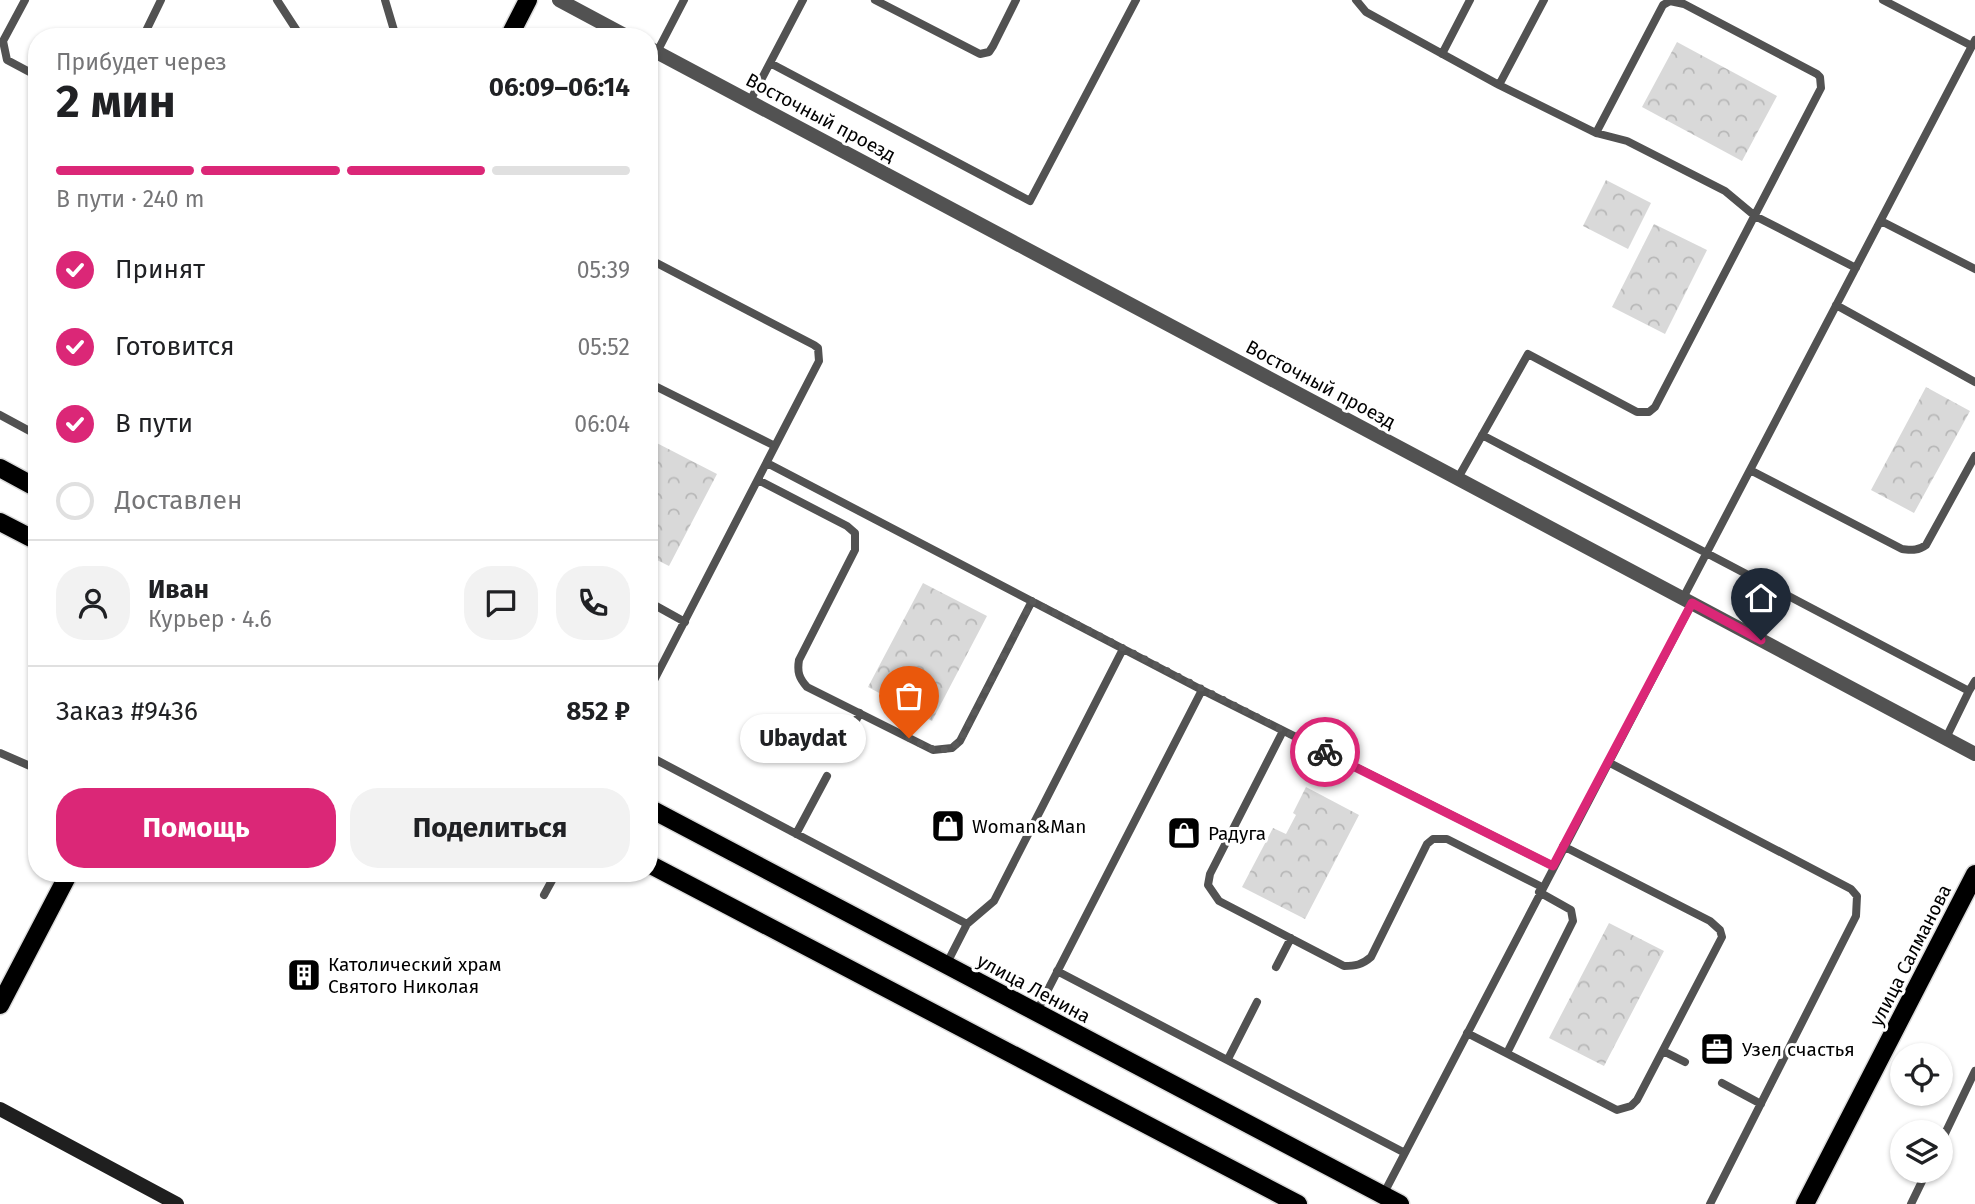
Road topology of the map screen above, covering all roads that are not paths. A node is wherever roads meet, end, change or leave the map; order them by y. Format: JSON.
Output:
{"nodes":[{"id":1,"x":25,"y":0,"type":"edge"},
{"id":2,"x":162,"y":0,"type":"edge"},
{"id":3,"x":277,"y":0,"type":"edge"},
{"id":4,"x":384,"y":0,"type":"edge"},
{"id":5,"x":528,"y":0,"type":"edge"},
{"id":6,"x":559,"y":0,"type":"edge"},
{"id":7,"x":684,"y":0,"type":"edge"},
{"id":8,"x":803,"y":0,"type":"edge"},
{"id":9,"x":874,"y":0,"type":"edge"},
{"id":10,"x":1016,"y":0,"type":"edge"},
{"id":11,"x":1136,"y":0,"type":"edge"},
{"id":12,"x":1356,"y":0,"type":"edge"},
{"id":13,"x":1471,"y":0,"type":"edge"},
{"id":14,"x":1544,"y":0,"type":"edge"},
{"id":15,"x":1883,"y":0,"type":"edge"},
{"id":16,"x":148,"y":28,"type":"edge"},
{"id":17,"x":295,"y":28,"type":"edge"},
{"id":18,"x":393,"y":28,"type":"edge"},
{"id":19,"x":514,"y":28,"type":"edge"},
{"id":20,"x":611,"y":28,"type":"edge"},
{"id":21,"x":658,"y":42,"type":"edge"},
{"id":22,"x":1973,"y":43,"type":"edge"},
{"id":23,"x":658,"y":53,"type":"edge"},
{"id":24,"x":1443,"y":54,"type":"junction"},
{"id":25,"x":770,"y":64,"type":"junction"},
{"id":26,"x":28,"y":71,"type":"edge"},
{"id":27,"x":1499,"y":85,"type":"junction"},
{"id":28,"x":750,"y":102,"type":"junction"},
{"id":29,"x":1596,"y":133,"type":"junction"},
{"id":30,"x":1755,"y":216,"type":"junction"},
{"id":31,"x":1881,"y":221,"type":"junction"},
{"id":32,"x":658,"y":263,"type":"edge"},
{"id":33,"x":1856,"y":268,"type":"junction"},
{"id":34,"x":1975,"y":270,"type":"edge"},
{"id":35,"x":1836,"y":305,"type":"junction"},
{"id":36,"x":1975,"y":382,"type":"edge"},
{"id":37,"x":658,"y":388,"type":"edge"},
{"id":38,"x":0,"y":415,"type":"edge"},
{"id":39,"x":28,"y":430,"type":"edge"},
{"id":40,"x":1482,"y":435,"type":"junction"},
{"id":41,"x":775,"y":446,"type":"junction"},
{"id":42,"x":1975,"y":456,"type":"edge"},
{"id":43,"x":767,"y":463,"type":"junction"},
{"id":44,"x":0,"y":468,"type":"edge"},
{"id":45,"x":1750,"y":470,"type":"junction"},
{"id":46,"x":1458,"y":478,"type":"junction"},
{"id":47,"x":758,"y":480,"type":"junction"},
{"id":48,"x":28,"y":483,"type":"edge"},
{"id":49,"x":0,"y":522,"type":"edge"},
{"id":50,"x":28,"y":536,"type":"edge"},
{"id":51,"x":1706,"y":553,"type":"junction"},
{"id":52,"x":1032,"y":601,"type":"junction"},
{"id":53,"x":1687,"y":601,"type":"junction"},
{"id":54,"x":658,"y":607,"type":"edge"},
{"id":55,"x":684,"y":622,"type":"junction"},
{"id":56,"x":1124,"y":649,"type":"junction"},
{"id":57,"x":658,"y":673,"type":"edge"},
{"id":58,"x":1975,"y":681,"type":"edge"},
{"id":59,"x":1202,"y":690,"type":"junction"},
{"id":60,"x":1969,"y":691,"type":"junction"},
{"id":61,"x":860,"y":713,"type":"junction"},
{"id":62,"x":1283,"y":731,"type":"junction"},
{"id":63,"x":1946,"y":738,"type":"junction"},
{"id":64,"x":842,"y":747,"type":"dead end"},
{"id":65,"x":0,"y":753,"type":"edge"},
{"id":66,"x":1975,"y":754,"type":"edge"},
{"id":67,"x":658,"y":761,"type":"edge"},
{"id":68,"x":1608,"y":762,"type":"junction"},
{"id":69,"x":28,"y":765,"type":"edge"},
{"id":70,"x":827,"y":776,"type":"dead end"},
{"id":71,"x":658,"y":813,"type":"edge"},
{"id":72,"x":796,"y":834,"type":"junction"},
{"id":73,"x":1563,"y":846,"type":"junction"},
{"id":74,"x":1553,"y":866,"type":"junction"},
{"id":75,"x":658,"y":869,"type":"edge"},
{"id":76,"x":1975,"y":874,"type":"edge"},
{"id":77,"x":64,"y":882,"type":"edge"},
{"id":78,"x":551,"y":882,"type":"edge"},
{"id":79,"x":1541,"y":889,"type":"junction"},
{"id":80,"x":544,"y":895,"type":"dead end"},
{"id":81,"x":967,"y":925,"type":"junction"},
{"id":82,"x":1291,"y":938,"type":"junction"},
{"id":83,"x":946,"y":965,"type":"junction"},
{"id":84,"x":1276,"y":967,"type":"dead end"},
{"id":85,"x":1057,"y":971,"type":"junction"},
{"id":86,"x":1257,"y":1002,"type":"dead end"},
{"id":87,"x":0,"y":1006,"type":"edge"},
{"id":88,"x":1036,"y":1013,"type":"junction"},
{"id":89,"x":1467,"y":1033,"type":"junction"},
{"id":90,"x":1663,"y":1051,"type":"junction"},
{"id":91,"x":1507,"y":1053,"type":"junction"},
{"id":92,"x":1228,"y":1059,"type":"junction"},
{"id":93,"x":1685,"y":1062,"type":"dead end"},
{"id":94,"x":1975,"y":1071,"type":"edge"},
{"id":95,"x":1722,"y":1083,"type":"dead end"},
{"id":96,"x":1760,"y":1104,"type":"junction"},
{"id":97,"x":0,"y":1109,"type":"edge"},
{"id":98,"x":1952,"y":1120,"type":"edge"},
{"id":99,"x":1405,"y":1153,"type":"junction"},
{"id":100,"x":1921,"y":1183,"type":"edge"},
{"id":101,"x":1383,"y":1195,"type":"junction"},
{"id":102,"x":177,"y":1204,"type":"edge"},
{"id":103,"x":1298,"y":1204,"type":"edge"},
{"id":104,"x":1400,"y":1204,"type":"edge"},
{"id":105,"x":1710,"y":1204,"type":"edge"},
{"id":106,"x":1805,"y":1204,"type":"edge"},
{"id":107,"x":1911,"y":1204,"type":"edge"}],
"edges":[{"from":1,"to":26,"type":"lane"},
{"from":2,"to":16,"type":"lane"},
{"from":3,"to":17,"type":"lane"},
{"from":4,"to":18,"type":"lane"},
{"from":5,"to":19,"type":"main road"},
{"from":6,"to":20,"type":"street"},
{"from":7,"to":21,"type":"lane"},
{"from":8,"to":25,"type":"lane"},
{"from":9,"to":10,"type":"lane"},
{"from":11,"to":25,"type":"lane"},
{"from":12,"to":24,"type":"lane"},
{"from":13,"to":24,"type":"lane"},
{"from":14,"to":27,"type":"lane"},
{"from":15,"to":22,"type":"lane"},
{"from":22,"to":31,"type":"lane"},
{"from":23,"to":28,"type":"street","name":"Восточный проезд"},
{"from":24,"to":27,"type":"lane"},
{"from":25,"to":28,"type":"lane"},
{"from":27,"to":29,"type":"lane"},
{"from":28,"to":46,"type":"street","name":"Восточный проезд"},
{"from":29,"to":30,"type":"lane"},
{"from":29,"to":30,"type":"lane"},
{"from":30,"to":33,"type":"lane"},
{"from":30,"to":40,"type":"lane"},
{"from":31,"to":33,"type":"lane"},
{"from":31,"to":34,"type":"lane"},
{"from":32,"to":41,"type":"lane"},
{"from":33,"to":35,"type":"lane"},
{"from":35,"to":36,"type":"lane"},
{"from":35,"to":45,"type":"lane"},
{"from":37,"to":41,"type":"lane"},
{"from":38,"to":39,"type":"lane"},
{"from":40,"to":46,"type":"lane"},
{"from":40,"to":51,"type":"lane"},
{"from":41,"to":43,"type":"lane"},
{"from":42,"to":45,"type":"lane"},
{"from":43,"to":47,"type":"lane"},
{"from":43,"to":52,"type":"lane"},
{"from":44,"to":48,"type":"main road"},
{"from":45,"to":51,"type":"lane"},
{"from":46,"to":53,"type":"street","name":"Восточный проезд"},
{"from":47,"to":55,"type":"lane"},
{"from":47,"to":61,"type":"lane"},
{"from":49,"to":50,"type":"main road"},
{"from":51,"to":53,"type":"lane"},
{"from":51,"to":60,"type":"lane"},
{"from":52,"to":56,"type":"lane"},
{"from":52,"to":61,"type":"lane"},
{"from":53,"to":63,"type":"street","name":"Восточный проезд"},
{"from":53,"to":68,"type":"lane"},
{"from":54,"to":55,"type":"lane"},
{"from":55,"to":57,"type":"lane"},
{"from":56,"to":59,"type":"lane"},
{"from":56,"to":81,"type":"lane"},
{"from":58,"to":60,"type":"lane"},
{"from":59,"to":62,"type":"lane"},
{"from":59,"to":85,"type":"lane"},
{"from":60,"to":63,"type":"lane"},
{"from":61,"to":64,"type":"lane"},
{"from":62,"to":74,"type":"lane"},
{"from":62,"to":82,"type":"lane"},
{"from":63,"to":66,"type":"street","name":"Восточный проезд"},
{"from":65,"to":69,"type":"lane"},
{"from":67,"to":72,"type":"lane"},
{"from":68,"to":73,"type":"lane"},
{"from":68,"to":96,"type":"lane"},
{"from":70,"to":72,"type":"lane"},
{"from":71,"to":83,"type":"main road","name":"улица Ленина"},
{"from":72,"to":81,"type":"lane"},
{"from":73,"to":74,"type":"lane"},
{"from":73,"to":90,"type":"lane"},
{"from":74,"to":79,"type":"lane"},
{"from":75,"to":103,"type":"main road"},
{"from":76,"to":106,"type":"main road","name":"улица Салманова"},
{"from":77,"to":87,"type":"main road"},
{"from":78,"to":80,"type":"lane"},
{"from":79,"to":82,"type":"lane"},
{"from":79,"to":89,"type":"lane"},
{"from":79,"to":91,"type":"lane"},
{"from":81,"to":83,"type":"lane"},
{"from":82,"to":84,"type":"lane"},
{"from":83,"to":88,"type":"main road","name":"улица Ленина"},
{"from":85,"to":88,"type":"lane"},
{"from":85,"to":92,"type":"lane"},
{"from":86,"to":92,"type":"lane"},
{"from":88,"to":101,"type":"main road","name":"улица Ленина"},
{"from":89,"to":91,"type":"lane"},
{"from":89,"to":99,"type":"lane"},
{"from":90,"to":91,"type":"lane"},
{"from":90,"to":93,"type":"lane"},
{"from":92,"to":99,"type":"lane"},
{"from":94,"to":98,"type":"lane"},
{"from":95,"to":96,"type":"lane"},
{"from":96,"to":105,"type":"lane"},
{"from":97,"to":102,"type":"main road"},
{"from":99,"to":101,"type":"lane"},
{"from":100,"to":107,"type":"lane"},
{"from":101,"to":104,"type":"main road","name":"улица Ленина"}]}
